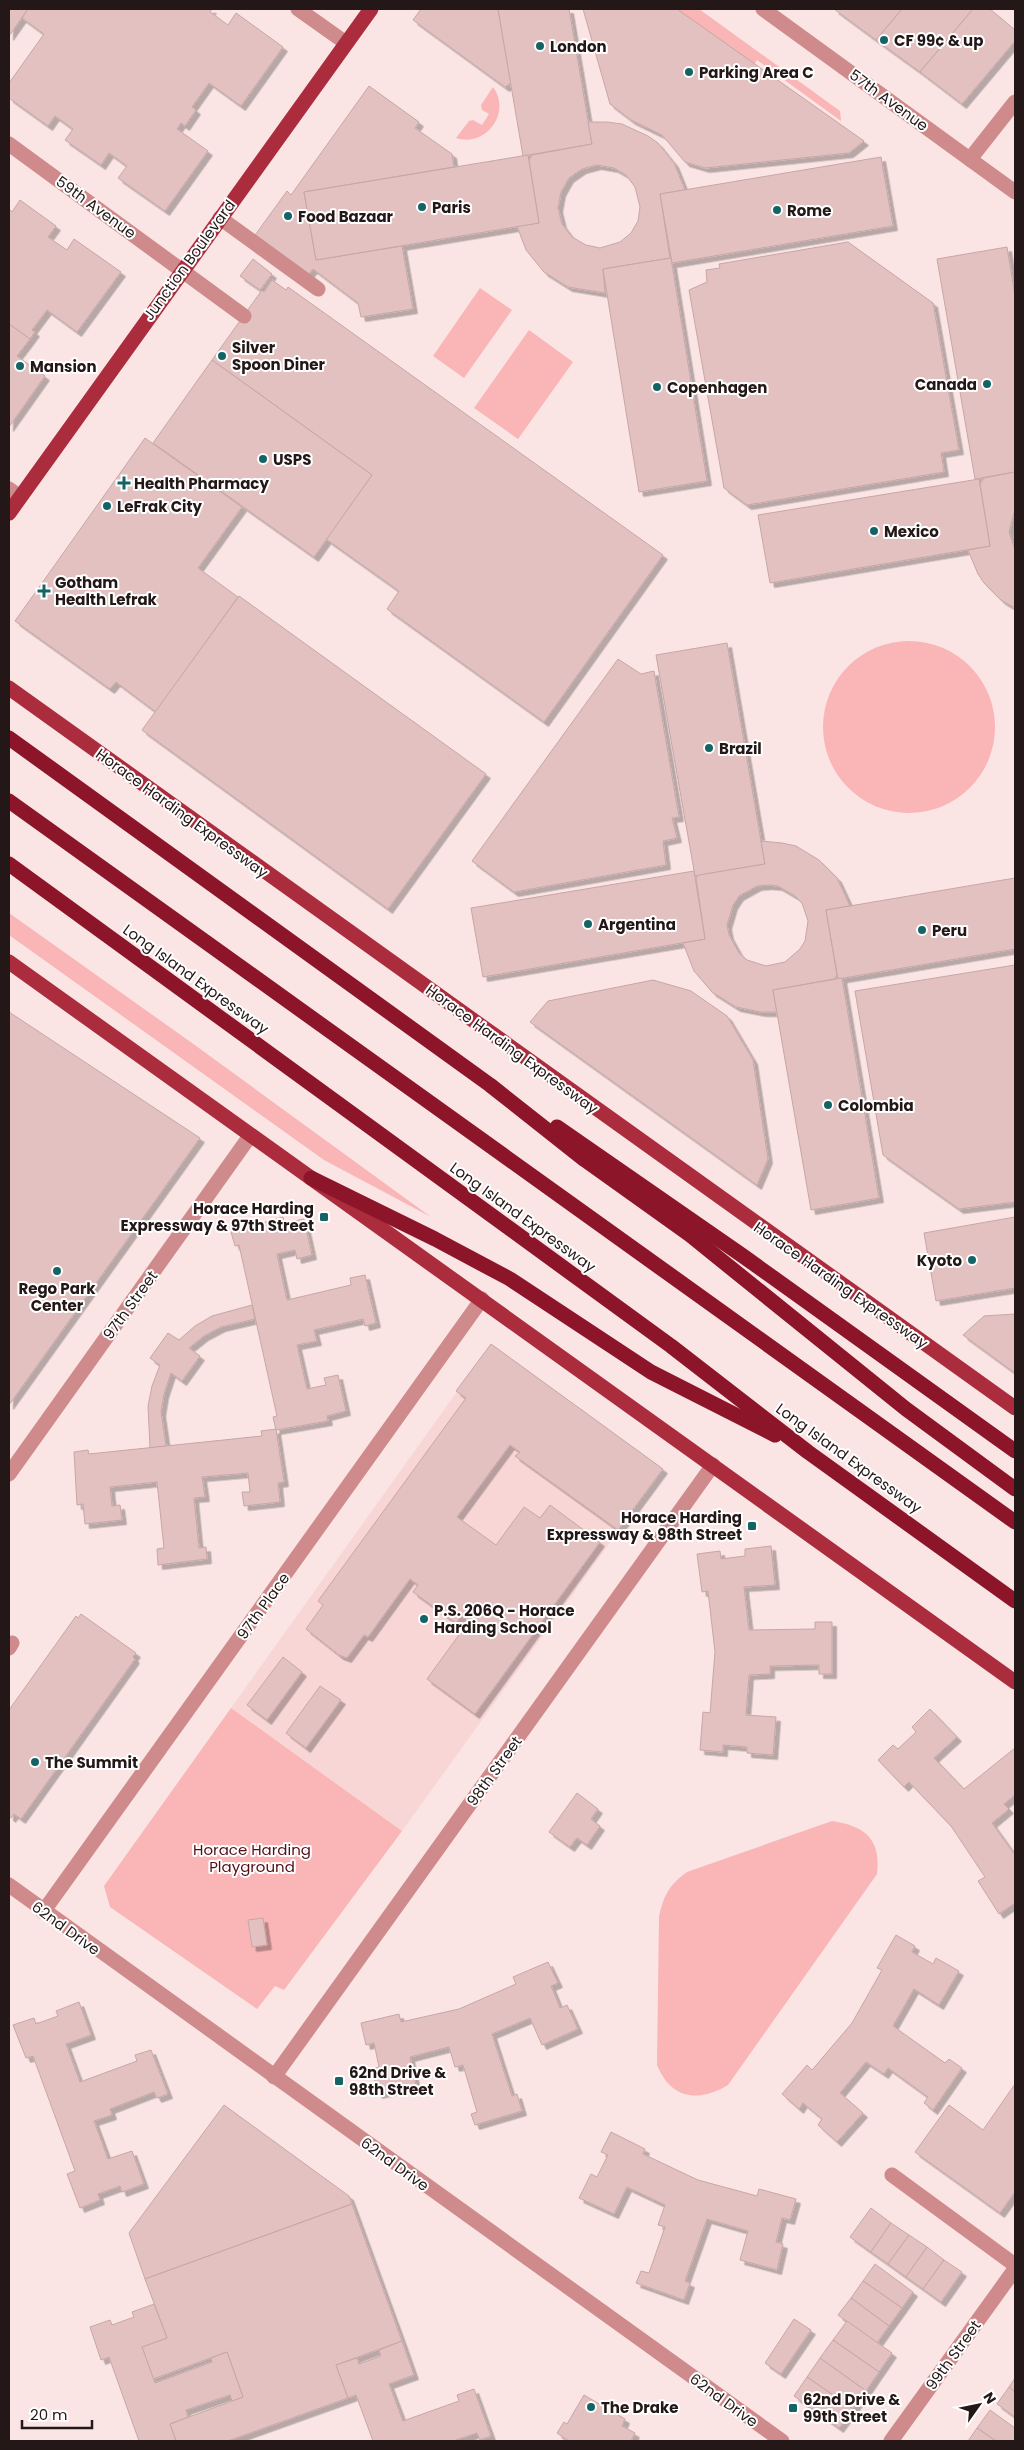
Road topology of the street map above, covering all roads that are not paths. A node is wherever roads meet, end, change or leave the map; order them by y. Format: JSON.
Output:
{"nodes":[{"id":1,"x":298,"y":9,"type":"edge"},
{"id":2,"x":371,"y":9,"type":"edge"},
{"id":3,"x":763,"y":9,"type":"edge"},
{"id":4,"x":346,"y":43,"type":"junction"},
{"id":5,"x":1015,"y":102,"type":"edge"},
{"id":6,"x":9,"y":144,"type":"edge"},
{"id":7,"x":970,"y":159,"type":"junction"},
{"id":8,"x":1015,"y":192,"type":"edge"},
{"id":9,"x":220,"y":218,"type":"junction"},
{"id":10,"x":182,"y":270,"type":"junction"},
{"id":11,"x":318,"y":289,"type":"dead end"},
{"id":12,"x":244,"y":316,"type":"dead end"},
{"id":13,"x":14,"y":493,"type":"edge"},
{"id":14,"x":9,"y":513,"type":"edge"},
{"id":15,"x":9,"y":688,"type":"edge"},
{"id":16,"x":9,"y":738,"type":"edge"},
{"id":17,"x":9,"y":801,"type":"edge"},
{"id":18,"x":9,"y":864,"type":"edge"},
{"id":19,"x":9,"y":962,"type":"edge"},
{"id":20,"x":490,"y":1085,"type":"junction"},
{"id":21,"x":250,"y":1136,"type":"junction"},
{"id":22,"x":311,"y":1178,"type":"junction"},
{"id":23,"x":482,"y":1299,"type":"junction"},
{"id":24,"x":1015,"y":1408,"type":"edge"},
{"id":25,"x":1015,"y":1451,"type":"edge"},
{"id":26,"x":808,"y":1452,"type":"junction"},
{"id":27,"x":713,"y":1465,"type":"junction"},
{"id":28,"x":9,"y":1474,"type":"edge"},
{"id":29,"x":1015,"y":1490,"type":"edge"},
{"id":30,"x":1015,"y":1522,"type":"edge"},
{"id":31,"x":1015,"y":1601,"type":"edge"},
{"id":32,"x":1015,"y":1682,"type":"edge"},
{"id":33,"x":9,"y":1886,"type":"edge"},
{"id":34,"x":44,"y":1912,"type":"junction"},
{"id":35,"x":274,"y":2078,"type":"junction"},
{"id":36,"x":892,"y":2175,"type":"dead end"},
{"id":37,"x":1015,"y":2265,"type":"edge"},
{"id":38,"x":1015,"y":2269,"type":"edge"},
{"id":39,"x":782,"y":2441,"type":"edge"},
{"id":40,"x":891,"y":2441,"type":"edge"}],
"edges":[{"from":1,"to":4,"type":"street"},
{"from":2,"to":4,"type":"main road","name":"Junction Boulevard"},
{"from":3,"to":7,"type":"street","name":"57th Avenue"},
{"from":4,"to":9,"type":"main road","name":"Junction Boulevard"},
{"from":5,"to":7,"type":"street"},
{"from":6,"to":10,"type":"street","name":"59th Avenue"},
{"from":7,"to":8,"type":"street","name":"57th Avenue"},
{"from":9,"to":10,"type":"main road","name":"Junction Boulevard"},
{"from":9,"to":11,"type":"street"},
{"from":10,"to":12,"type":"street","name":"59th Avenue"},
{"from":10,"to":13,"type":"main road","name":"Junction Boulevard"},
{"from":13,"to":14,"type":"main road","name":"Junction Boulevard"},
{"from":15,"to":24,"type":"main road","name":"Horace Harding Expressway"},
{"from":16,"to":20,"type":"highway"},
{"from":17,"to":30,"type":"highway"},
{"from":18,"to":26,"type":"highway","name":"Long Island Expressway"},
{"from":19,"to":21,"type":"main road"},
{"from":20,"to":25,"type":"highway"},
{"from":20,"to":29,"type":"highway"},
{"from":21,"to":22,"type":"main road"},
{"from":21,"to":28,"type":"street","name":"97th Street"},
{"from":22,"to":23,"type":"main road"},
{"from":22,"to":26,"type":"highway"},
{"from":23,"to":27,"type":"main road"},
{"from":23,"to":34,"type":"street","name":"97th Place"},
{"from":26,"to":31,"type":"highway","name":"Long Island Expressway"},
{"from":27,"to":32,"type":"main road"},
{"from":27,"to":35,"type":"street","name":"98th Street"},
{"from":33,"to":34,"type":"street","name":"62nd Drive"},
{"from":34,"to":35,"type":"street","name":"62nd Drive"},
{"from":35,"to":39,"type":"street","name":"62nd Drive"},
{"from":36,"to":37,"type":"street"},
{"from":38,"to":40,"type":"street","name":"99th Street"}]}
